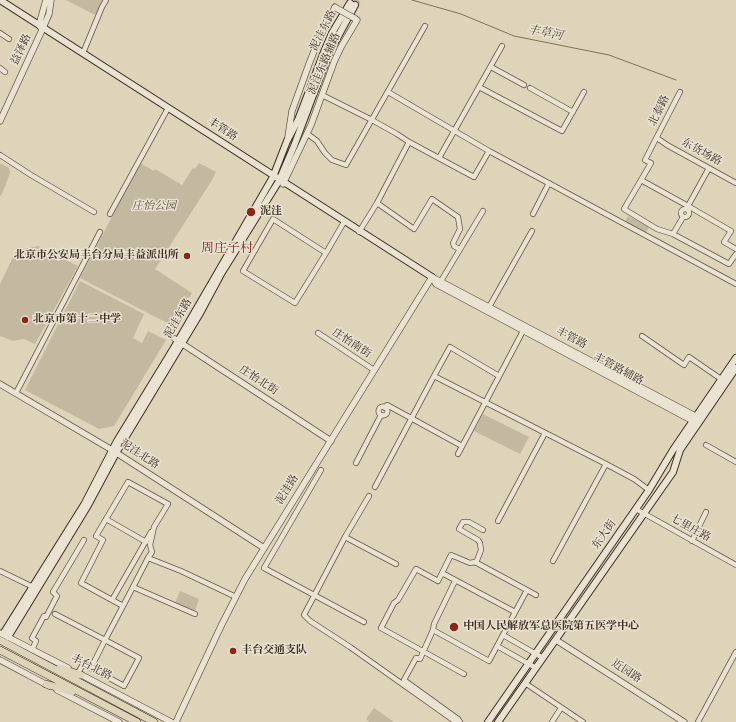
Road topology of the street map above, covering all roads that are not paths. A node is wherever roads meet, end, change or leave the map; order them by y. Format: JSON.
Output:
{"nodes":[{"id":1,"x":0,"y":0,"type":"edge"},
{"id":2,"x":46,"y":0,"type":"edge"},
{"id":3,"x":51,"y":0,"type":"edge"},
{"id":4,"x":106,"y":0,"type":"edge"},
{"id":5,"x":0,"y":4,"type":"edge"},
{"id":6,"x":425,"y":26,"type":"dead end"},
{"id":7,"x":41,"y":28,"type":"junction"},
{"id":8,"x":0,"y":33,"type":"edge"},
{"id":9,"x":9,"y":39,"type":"dead end"},
{"id":10,"x":502,"y":46,"type":"dead end"},
{"id":11,"x":83,"y":53,"type":"junction"},
{"id":12,"x":491,"y":67,"type":"junction"},
{"id":13,"x":0,"y":68,"type":"edge"},
{"id":14,"x":5,"y":72,"type":"dead end"},
{"id":15,"x":524,"y":85,"type":"dead end"},
{"id":16,"x":479,"y":88,"type":"junction"},
{"id":17,"x":530,"y":88,"type":"dead end"},
{"id":18,"x":388,"y":92,"type":"junction"},
{"id":19,"x":584,"y":92,"type":"dead end"},
{"id":20,"x":680,"y":92,"type":"dead end"},
{"id":21,"x":322,"y":95,"type":"junction"},
{"id":22,"x":167,"y":110,"type":"junction"},
{"id":23,"x":573,"y":112,"type":"junction"},
{"id":24,"x":372,"y":120,"type":"junction"},
{"id":25,"x":0,"y":122,"type":"edge"},
{"id":26,"x":455,"y":131,"type":"junction"},
{"id":27,"x":309,"y":135,"type":"dead end"},
{"id":28,"x":657,"y":138,"type":"junction"},
{"id":29,"x":287,"y":141,"type":"junction"},
{"id":30,"x":409,"y":142,"type":"junction"},
{"id":31,"x":489,"y":151,"type":"junction"},
{"id":32,"x":0,"y":155,"type":"edge"},
{"id":33,"x":439,"y":158,"type":"junction"},
{"id":34,"x":709,"y":168,"type":"junction"},
{"id":35,"x":273,"y":176,"type":"junction"},
{"id":36,"x":641,"y":180,"type":"junction"},
{"id":37,"x":282,"y":181,"type":"junction"},
{"id":38,"x":549,"y":183,"type":"junction"},
{"id":39,"x":736,"y":183,"type":"edge"},
{"id":40,"x":377,"y":202,"type":"junction"},
{"id":41,"x":687,"y":208,"type":"junction"},
{"id":42,"x":483,"y":211,"type":"dead end"},
{"id":43,"x":94,"y":212,"type":"dead end"},
{"id":44,"x":110,"y":214,"type":"dead end"},
{"id":45,"x":533,"y":214,"type":"dead end"},
{"id":46,"x":344,"y":222,"type":"junction"},
{"id":47,"x":359,"y":231,"type":"junction"},
{"id":48,"x":532,"y":231,"type":"dead end"},
{"id":49,"x":100,"y":232,"type":"dead end"},
{"id":50,"x":673,"y":234,"type":"junction"},
{"id":51,"x":459,"y":249,"type":"junction"},
{"id":52,"x":736,"y":249,"type":"edge"},
{"id":53,"x":326,"y":253,"type":"junction"},
{"id":54,"x":736,"y":254,"type":"edge"},
{"id":55,"x":432,"y":277,"type":"junction"},
{"id":56,"x":440,"y":281,"type":"junction"},
{"id":57,"x":736,"y":284,"type":"edge"},
{"id":58,"x":477,"y":306,"type":"junction"},
{"id":59,"x":488,"y":307,"type":"junction"},
{"id":60,"x":523,"y":331,"type":"junction"},
{"id":61,"x":318,"y":333,"type":"dead end"},
{"id":62,"x":642,"y":336,"type":"dead end"},
{"id":63,"x":178,"y":342,"type":"junction"},
{"id":64,"x":736,"y":358,"type":"edge"},
{"id":65,"x":736,"y":368,"type":"edge"},
{"id":66,"x":374,"y":370,"type":"junction"},
{"id":67,"x":614,"y":373,"type":"junction"},
{"id":68,"x":434,"y":376,"type":"junction"},
{"id":69,"x":499,"y":376,"type":"junction"},
{"id":70,"x":721,"y":379,"type":"junction"},
{"id":71,"x":0,"y":384,"type":"edge"},
{"id":72,"x":621,"y":384,"type":"junction"},
{"id":73,"x":16,"y":393,"type":"junction"},
{"id":74,"x":485,"y":402,"type":"junction"},
{"id":75,"x":412,"y":419,"type":"junction"},
{"id":76,"x":697,"y":419,"type":"junction"},
{"id":77,"x":545,"y":433,"type":"junction"},
{"id":78,"x":331,"y":440,"type":"junction"},
{"id":79,"x":706,"y":445,"type":"dead end"},
{"id":80,"x":462,"y":446,"type":"junction"},
{"id":81,"x":114,"y":451,"type":"junction"},
{"id":82,"x":458,"y":454,"type":"dead end"},
{"id":83,"x":736,"y":462,"type":"edge"},
{"id":84,"x":356,"y":463,"type":"dead end"},
{"id":85,"x":606,"y":464,"type":"junction"},
{"id":86,"x":663,"y":466,"type":"junction"},
{"id":87,"x":321,"y":470,"type":"dead end"},
{"id":88,"x":673,"y":470,"type":"junction"},
{"id":89,"x":375,"y":487,"type":"dead end"},
{"id":90,"x":649,"y":490,"type":"junction"},
{"id":91,"x":368,"y":496,"type":"dead end"},
{"id":92,"x":636,"y":509,"type":"junction"},
{"id":93,"x":706,"y":512,"type":"dead end"},
{"id":94,"x":644,"y":515,"type":"junction"},
{"id":95,"x":106,"y":519,"type":"junction"},
{"id":96,"x":498,"y":521,"type":"dead end"},
{"id":97,"x":154,"y":527,"type":"junction"},
{"id":98,"x":483,"y":530,"type":"dead end"},
{"id":99,"x":345,"y":537,"type":"junction"},
{"id":100,"x":84,"y":540,"type":"dead end"},
{"id":101,"x":692,"y":541,"type":"junction"},
{"id":102,"x":146,"y":542,"type":"junction"},
{"id":103,"x":264,"y":548,"type":"junction"},
{"id":104,"x":148,"y":558,"type":"junction"},
{"id":105,"x":553,"y":561,"type":"dead end"},
{"id":106,"x":476,"y":563,"type":"junction"},
{"id":107,"x":396,"y":564,"type":"dead end"},
{"id":108,"x":736,"y":565,"type":"edge"},
{"id":109,"x":0,"y":571,"type":"edge"},
{"id":110,"x":442,"y":573,"type":"junction"},
{"id":111,"x":455,"y":581,"type":"junction"},
{"id":112,"x":33,"y":587,"type":"junction"},
{"id":113,"x":133,"y":587,"type":"junction"},
{"id":114,"x":526,"y":590,"type":"junction"},
{"id":115,"x":315,"y":595,"type":"junction"},
{"id":116,"x":536,"y":595,"type":"dead end"},
{"id":117,"x":236,"y":597,"type":"junction"},
{"id":118,"x":112,"y":600,"type":"junction"},
{"id":119,"x":24,"y":602,"type":"junction"},
{"id":120,"x":123,"y":606,"type":"junction"},
{"id":121,"x":515,"y":612,"type":"junction"},
{"id":122,"x":55,"y":614,"type":"dead end"},
{"id":123,"x":194,"y":614,"type":"dead end"},
{"id":124,"x":364,"y":622,"type":"dead end"},
{"id":125,"x":14,"y":627,"type":"junction"},
{"id":126,"x":433,"y":630,"type":"junction"},
{"id":127,"x":503,"y":635,"type":"junction"},
{"id":128,"x":3,"y":636,"type":"edge"},
{"id":129,"x":105,"y":640,"type":"junction"},
{"id":130,"x":556,"y":640,"type":"junction"},
{"id":131,"x":497,"y":646,"type":"junction"},
{"id":132,"x":0,"y":650,"type":"edge"},
{"id":133,"x":32,"y":650,"type":"junction"},
{"id":134,"x":424,"y":651,"type":"junction"},
{"id":135,"x":736,"y":652,"type":"edge"},
{"id":136,"x":536,"y":654,"type":"junction"},
{"id":137,"x":543,"y":658,"type":"junction"},
{"id":138,"x":1,"y":661,"type":"edge"},
{"id":139,"x":43,"y":663,"type":"junction"},
{"id":140,"x":529,"y":664,"type":"junction"},
{"id":141,"x":90,"y":668,"type":"junction"},
{"id":142,"x":536,"y":668,"type":"junction"},
{"id":143,"x":80,"y":674,"type":"junction"},
{"id":144,"x":464,"y":674,"type":"dead end"},
{"id":145,"x":525,"y":683,"type":"junction"},
{"id":146,"x":46,"y":684,"type":"junction"},
{"id":147,"x":88,"y":696,"type":"junction"},
{"id":148,"x":561,"y":708,"type":"junction"},
{"id":149,"x":119,"y":722,"type":"edge"},
{"id":150,"x":137,"y":722,"type":"edge"},
{"id":151,"x":154,"y":722,"type":"edge"},
{"id":152,"x":172,"y":722,"type":"edge"},
{"id":153,"x":176,"y":722,"type":"edge"},
{"id":154,"x":456,"y":722,"type":"edge"},
{"id":155,"x":460,"y":722,"type":"edge"},
{"id":156,"x":488,"y":722,"type":"edge"},
{"id":157,"x":498,"y":722,"type":"edge"},
{"id":158,"x":552,"y":722,"type":"edge"},
{"id":159,"x":583,"y":722,"type":"edge"},
{"id":160,"x":684,"y":722,"type":"edge"},
{"id":161,"x":698,"y":722,"type":"edge"}],
"edges":[{"from":1,"to":7,"type":"main road","name":"丰管路"},
{"from":2,"to":7,"type":"street"},
{"from":3,"to":7,"type":"street"},
{"from":4,"to":11,"type":"street"},
{"from":5,"to":7,"type":"main road","name":"丰管路"},
{"from":6,"to":18,"type":"street"},
{"from":7,"to":11,"type":"main road","name":"丰管路"},
{"from":7,"to":22,"type":"main road","name":"丰管路"},
{"from":7,"to":25,"type":"street","name":"益泽路"},
{"from":8,"to":9,"type":"street"},
{"from":10,"to":12,"type":"street"},
{"from":11,"to":35,"type":"main road","name":"丰管路"},
{"from":12,"to":15,"type":"street"},
{"from":12,"to":16,"type":"street"},
{"from":13,"to":14,"type":"street"},
{"from":16,"to":23,"type":"street"},
{"from":16,"to":26,"type":"street"},
{"from":17,"to":23,"type":"street"},
{"from":18,"to":24,"type":"street"},
{"from":18,"to":26,"type":"street"},
{"from":19,"to":23,"type":"street"},
{"from":20,"to":28,"type":"street","name":"北泰路"},
{"from":21,"to":24,"type":"street"},
{"from":21,"to":29,"type":"street","name":"泥洼东路辅路","bridge":true},
{"from":21,"to":37,"type":"street","name":"泥洼东路辅路"},
{"from":22,"to":35,"type":"main road","name":"丰管路"},
{"from":22,"to":44,"type":"street"},
{"from":24,"to":27,"type":"street"},
{"from":24,"to":30,"type":"street"},
{"from":26,"to":31,"type":"street"},
{"from":26,"to":33,"type":"street"},
{"from":28,"to":34,"type":"street","name":"东货场路"},
{"from":28,"to":36,"type":"street","name":"北泰路"},
{"from":29,"to":35,"type":"main road","name":"泥洼东路"},
{"from":29,"to":37,"type":"main road","name":"泥洼东路"},
{"from":30,"to":33,"type":"street"},
{"from":30,"to":40,"type":"street"},
{"from":31,"to":33,"type":"street"},
{"from":31,"to":38,"type":"street"},
{"from":32,"to":43,"type":"street"},
{"from":34,"to":39,"type":"street","name":"东货场路"},
{"from":34,"to":41,"type":"street"},
{"from":35,"to":37,"type":"main road","name":"丰管路"},
{"from":35,"to":63,"type":"main road","name":"泥洼东路"},
{"from":36,"to":41,"type":"street"},
{"from":36,"to":50,"type":"street"},
{"from":37,"to":46,"type":"main road","name":"丰管路"},
{"from":37,"to":47,"type":"main road","name":"丰管路"},
{"from":37,"to":63,"type":"main road","name":"泥洼东路"},
{"from":38,"to":45,"type":"street"},
{"from":38,"to":57,"type":"street"},
{"from":40,"to":47,"type":"street"},
{"from":40,"to":51,"type":"street"},
{"from":41,"to":50,"type":"street"},
{"from":41,"to":52,"type":"street"},
{"from":42,"to":51,"type":"street"},
{"from":46,"to":47,"type":"main road","name":"丰管路"},
{"from":46,"to":53,"type":"street"},
{"from":47,"to":55,"type":"main road","name":"丰管路"},
{"from":48,"to":59,"type":"street"},
{"from":49,"to":73,"type":"street"},
{"from":50,"to":54,"type":"street"},
{"from":51,"to":56,"type":"street"},
{"from":53,"to":53,"type":"street"},
{"from":55,"to":56,"type":"street","name":"丰管路"},
{"from":55,"to":58,"type":"street","name":"丰管路辅路"},
{"from":55,"to":66,"type":"street","name":"泥洼路"},
{"from":56,"to":59,"type":"street","name":"丰管路"},
{"from":58,"to":59,"type":"street"},
{"from":58,"to":60,"type":"street","name":"丰管路辅路"},
{"from":59,"to":67,"type":"street","name":"丰管路"},
{"from":60,"to":69,"type":"street"},
{"from":60,"to":72,"type":"street","name":"丰管路辅路"},
{"from":61,"to":66,"type":"street","name":"庄怡南街"},
{"from":62,"to":70,"type":"street"},
{"from":63,"to":78,"type":"street","name":"庄怡北街"},
{"from":63,"to":81,"type":"main road","name":"泥洼东路"},
{"from":64,"to":70,"type":"main road","name":"东大街"},
{"from":65,"to":76,"type":"main road","name":"东大街"},
{"from":66,"to":78,"type":"street","name":"泥洼路"},
{"from":67,"to":72,"type":"street"},
{"from":67,"to":76,"type":"street","name":"丰管路"},
{"from":68,"to":69,"type":"street"},
{"from":68,"to":74,"type":"street"},
{"from":68,"to":75,"type":"street"},
{"from":69,"to":74,"type":"street"},
{"from":70,"to":76,"type":"main road","name":"东大街"},
{"from":71,"to":73,"type":"street","name":"泥洼北路"},
{"from":72,"to":76,"type":"street","name":"丰管路辅路"},
{"from":73,"to":81,"type":"street","name":"泥洼北路"},
{"from":74,"to":77,"type":"street"},
{"from":74,"to":80,"type":"street"},
{"from":75,"to":80,"type":"street"},
{"from":75,"to":84,"type":"street"},
{"from":75,"to":89,"type":"street"},
{"from":76,"to":86,"type":"main road","name":"东大街"},
{"from":76,"to":88,"type":"main road","name":"东大街"},
{"from":77,"to":85,"type":"street"},
{"from":77,"to":96,"type":"street"},
{"from":78,"to":103,"type":"street","name":"泥洼路"},
{"from":79,"to":83,"type":"street"},
{"from":80,"to":82,"type":"street"},
{"from":81,"to":103,"type":"street","name":"泥洼北路"},
{"from":81,"to":112,"type":"main road","name":"泥洼东路"},
{"from":81,"to":125,"type":"main road","name":"泥洼东路"},
{"from":85,"to":90,"type":"street"},
{"from":85,"to":105,"type":"street"},
{"from":86,"to":88,"type":"main road"},
{"from":86,"to":90,"type":"main road","name":"东大街"},
{"from":87,"to":115,"type":"street"},
{"from":88,"to":94,"type":"main road","name":"东大街"},
{"from":90,"to":92,"type":"main road","name":"东大街"},
{"from":91,"to":99,"type":"street"},
{"from":92,"to":94,"type":"street","name":"七里庄路"},
{"from":92,"to":136,"type":"main road","name":"东大街"},
{"from":93,"to":101,"type":"street"},
{"from":94,"to":101,"type":"street","name":"七里庄路"},
{"from":94,"to":130,"type":"main road","name":"东大街"},
{"from":95,"to":97,"type":"street"},
{"from":95,"to":102,"type":"street"},
{"from":95,"to":118,"type":"street"},
{"from":97,"to":102,"type":"street"},
{"from":97,"to":104,"type":"street"},
{"from":98,"to":106,"type":"street"},
{"from":99,"to":107,"type":"street"},
{"from":99,"to":115,"type":"street"},
{"from":100,"to":133,"type":"street"},
{"from":101,"to":108,"type":"street","name":"七里庄路"},
{"from":102,"to":118,"type":"street"},
{"from":103,"to":117,"type":"street","name":"泥洼路"},
{"from":104,"to":113,"type":"street"},
{"from":104,"to":117,"type":"street"},
{"from":106,"to":110,"type":"street"},
{"from":106,"to":114,"type":"street"},
{"from":109,"to":112,"type":"street"},
{"from":110,"to":111,"type":"street"},
{"from":110,"to":134,"type":"street"},
{"from":111,"to":121,"type":"street"},
{"from":111,"to":126,"type":"street"},
{"from":112,"to":119,"type":"main road","name":"泥洼东路"},
{"from":113,"to":120,"type":"street"},
{"from":113,"to":123,"type":"street"},
{"from":114,"to":116,"type":"street"},
{"from":114,"to":121,"type":"street"},
{"from":115,"to":124,"type":"street"},
{"from":115,"to":154,"type":"street"},
{"from":117,"to":153,"type":"street","name":"泥洼路"},
{"from":118,"to":120,"type":"street"},
{"from":119,"to":125,"type":"main road"},
{"from":119,"to":128,"type":"main road","name":"泥洼东路"},
{"from":120,"to":129,"type":"street"},
{"from":121,"to":127,"type":"street"},
{"from":122,"to":129,"type":"street"},
{"from":125,"to":128,"type":"main road","name":"泥洼东路"},
{"from":126,"to":131,"type":"street"},
{"from":126,"to":134,"type":"street"},
{"from":127,"to":131,"type":"street"},
{"from":127,"to":136,"type":"street"},
{"from":128,"to":133,"type":"street","name":"丰台北路"},
{"from":128,"to":139,"type":"highway","name":"丰台北路"},
{"from":129,"to":141,"type":"street"},
{"from":129,"to":141,"type":"street"},
{"from":130,"to":137,"type":"main road","name":"东大街"},
{"from":130,"to":160,"type":"street","name":"近园路"},
{"from":131,"to":140,"type":"street"},
{"from":132,"to":147,"type":"highway"},
{"from":133,"to":143,"type":"street","name":"丰台北路"},
{"from":134,"to":144,"type":"street"},
{"from":134,"to":155,"type":"street"},
{"from":135,"to":161,"type":"street"},
{"from":136,"to":137,"type":"street"},
{"from":136,"to":140,"type":"main road","name":"东大街"},
{"from":137,"to":142,"type":"main road","name":"东大街"},
{"from":138,"to":146,"type":"street"},
{"from":139,"to":143,"type":"highway"},
{"from":139,"to":151,"type":"highway","name":"丰台北路"},
{"from":140,"to":142,"type":"street"},
{"from":140,"to":156,"type":"main road","name":"东大街"},
{"from":141,"to":143,"type":"street"},
{"from":142,"to":145,"type":"main road","name":"东大街"},
{"from":143,"to":152,"type":"street","name":"丰台北路"},
{"from":145,"to":148,"type":"street"},
{"from":145,"to":157,"type":"main road","name":"东大街"},
{"from":146,"to":147,"type":"highway"},
{"from":146,"to":149,"type":"street"},
{"from":147,"to":150,"type":"highway"},
{"from":148,"to":158,"type":"street"},
{"from":148,"to":159,"type":"street"}]}
